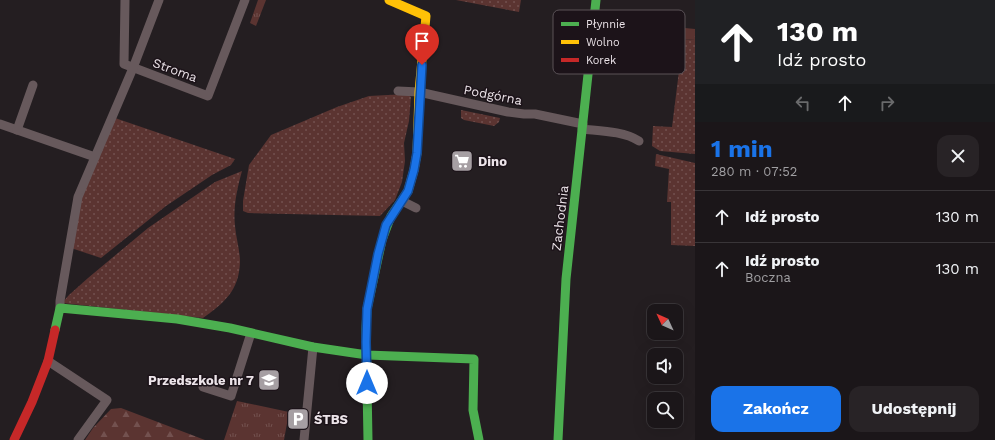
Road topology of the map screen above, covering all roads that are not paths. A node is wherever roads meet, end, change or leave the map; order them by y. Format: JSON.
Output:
{"nodes":[{"id":1,"x":125,"y":0,"type":"edge"},
{"id":2,"x":159,"y":0,"type":"edge"},
{"id":3,"x":245,"y":0,"type":"edge"},
{"id":4,"x":389,"y":0,"type":"edge"},
{"id":5,"x":596,"y":0,"type":"edge"},
{"id":6,"x":595,"y":10,"type":"edge"},
{"id":7,"x":133,"y":68,"type":"junction"},
{"id":8,"x":588,"y":74,"type":"edge"},
{"id":9,"x":33,"y":85,"type":"dead end"},
{"id":10,"x":398,"y":91,"type":"dead end"},
{"id":11,"x":419,"y":92,"type":"junction"},
{"id":12,"x":0,"y":124,"type":"edge"},
{"id":13,"x":583,"y":127,"type":"junction"},
{"id":14,"x":17,"y":130,"type":"junction"},
{"id":15,"x":639,"y":141,"type":"dead end"},
{"id":16,"x":94,"y":157,"type":"junction"},
{"id":17,"x":402,"y":201,"type":"junction"},
{"id":18,"x":416,"y":208,"type":"dead end"},
{"id":19,"x":60,"y":308,"type":"junction"},
{"id":20,"x":251,"y":333,"type":"junction"},
{"id":21,"x":313,"y":347,"type":"junction"},
{"id":22,"x":367,"y":355,"type":"junction"},
{"id":23,"x":48,"y":361,"type":"junction"},
{"id":24,"x":203,"y":387,"type":"dead end"},
{"id":25,"x":16,"y":439,"type":"edge"},
{"id":26,"x":78,"y":440,"type":"edge"},
{"id":27,"x":304,"y":440,"type":"edge"},
{"id":28,"x":368,"y":440,"type":"edge"},
{"id":29,"x":479,"y":440,"type":"edge"},
{"id":30,"x":558,"y":440,"type":"edge"}],
"edges":[{"from":1,"to":7,"type":"street"},
{"from":2,"to":7,"type":"street"},
{"from":3,"to":7,"type":"street","name":"Stroma"},
{"from":4,"to":11,"type":"street"},
{"from":5,"to":6,"type":"street","name":"Zachodnia"},
{"from":7,"to":16,"type":"street"},
{"from":8,"to":13,"type":"street","name":"Zachodnia"},
{"from":9,"to":14,"type":"street"},
{"from":10,"to":11,"type":"street","name":"Podgórna"},
{"from":11,"to":13,"type":"street","name":"Podgórna"},
{"from":11,"to":17,"type":"street"},
{"from":12,"to":14,"type":"street"},
{"from":13,"to":15,"type":"street","name":"Podgórna"},
{"from":13,"to":30,"type":"street","name":"Zachodnia"},
{"from":14,"to":16,"type":"street"},
{"from":16,"to":19,"type":"street"},
{"from":17,"to":18,"type":"street"},
{"from":17,"to":22,"type":"street"},
{"from":19,"to":20,"type":"street"},
{"from":19,"to":23,"type":"street"},
{"from":20,"to":21,"type":"street"},
{"from":20,"to":24,"type":"street"},
{"from":21,"to":22,"type":"street"},
{"from":21,"to":27,"type":"street"},
{"from":22,"to":28,"type":"street"},
{"from":22,"to":29,"type":"street"},
{"from":23,"to":25,"type":"street"},
{"from":23,"to":26,"type":"street"}]}
